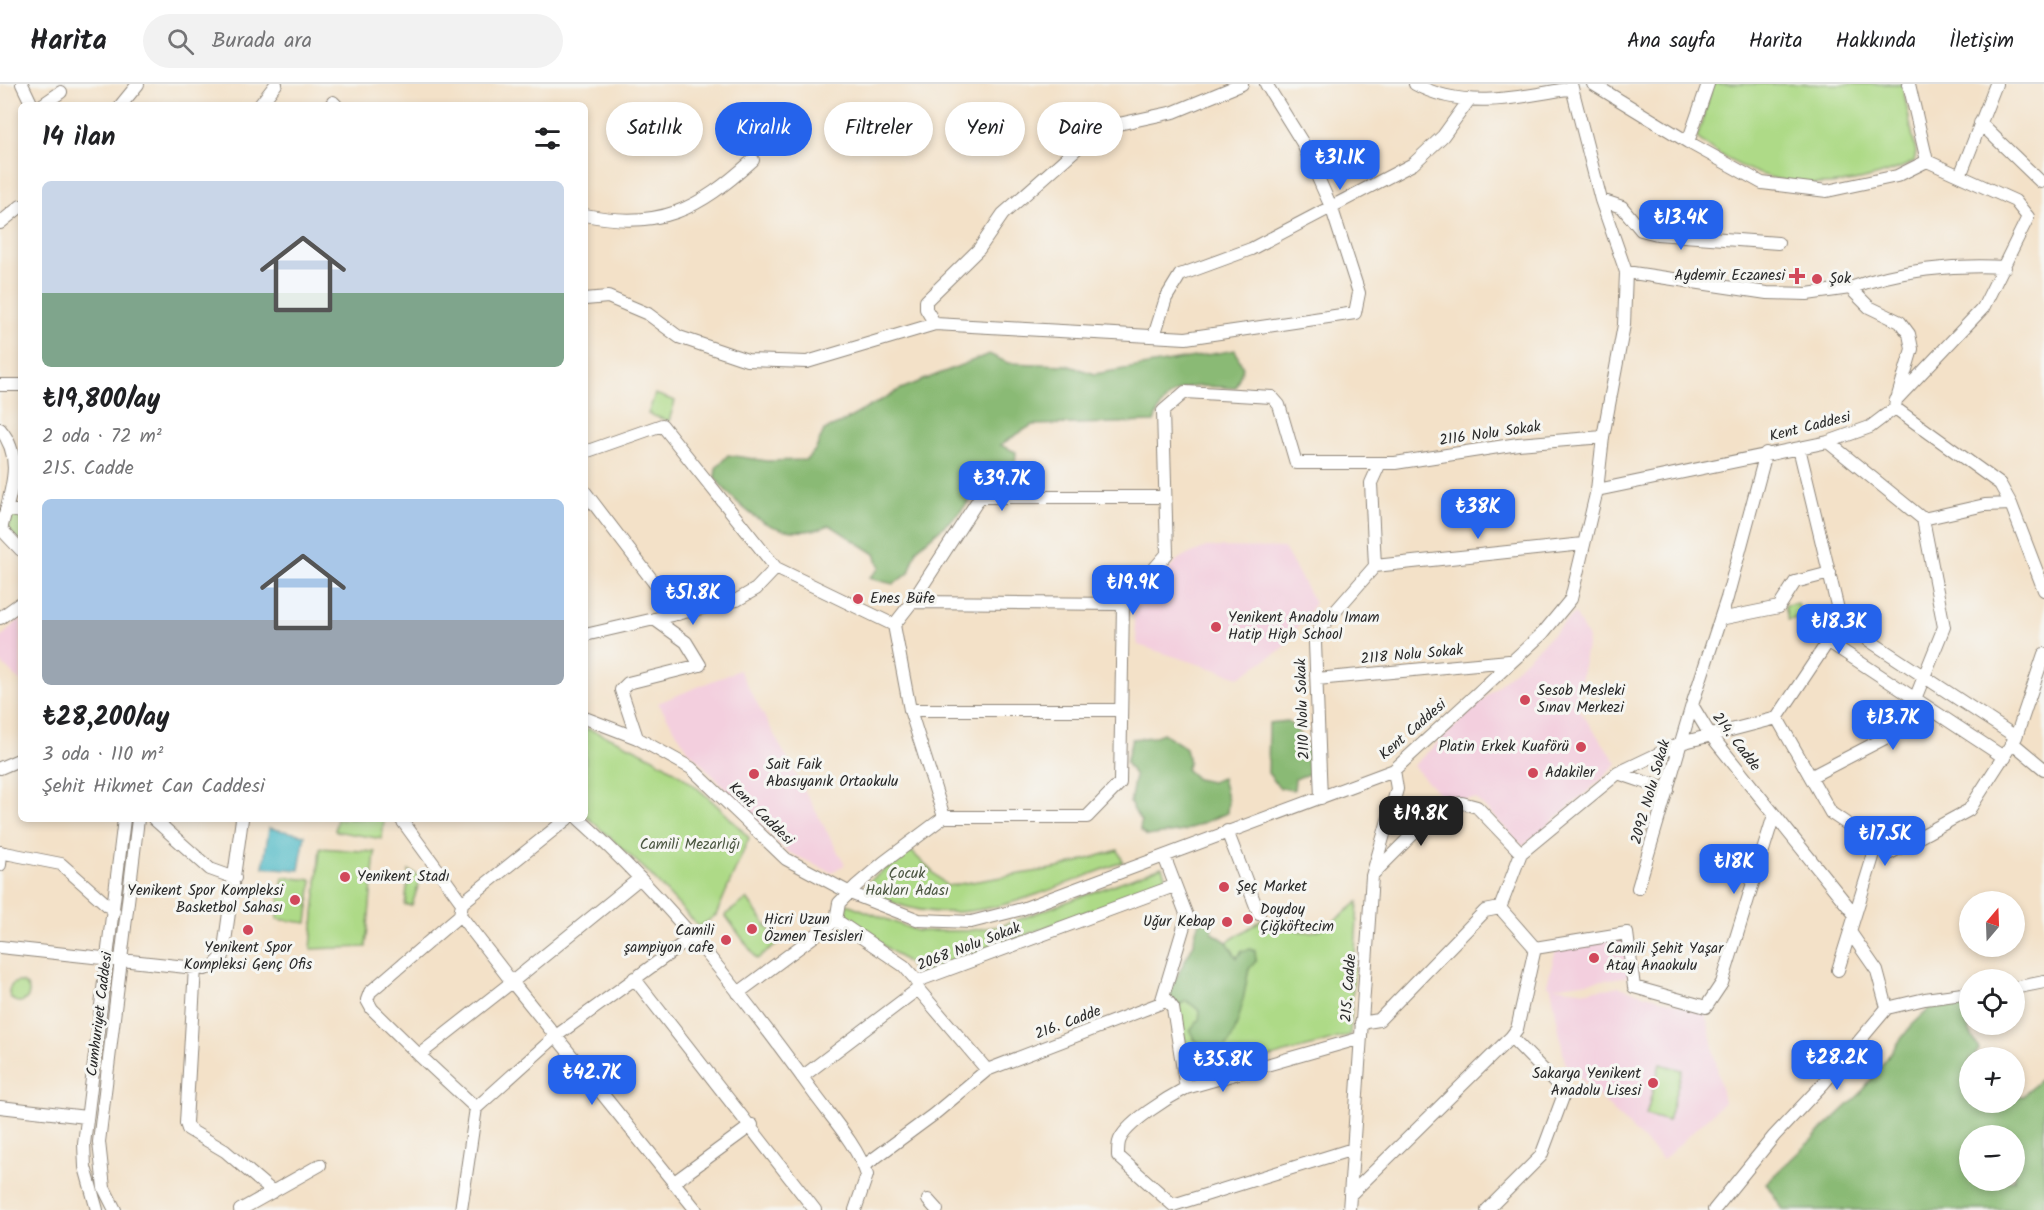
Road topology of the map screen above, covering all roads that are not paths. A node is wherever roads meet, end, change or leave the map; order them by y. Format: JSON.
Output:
{"nodes":[{"id":1,"x":21,"y":84,"type":"edge"},
{"id":2,"x":138,"y":84,"type":"edge"},
{"id":3,"x":276,"y":84,"type":"edge"},
{"id":4,"x":1242,"y":84,"type":"edge"},
{"id":5,"x":1266,"y":84,"type":"edge"},
{"id":6,"x":1415,"y":84,"type":"edge"},
{"id":7,"x":1593,"y":84,"type":"edge"},
{"id":8,"x":1708,"y":84,"type":"edge"},
{"id":9,"x":1909,"y":84,"type":"edge"},
{"id":10,"x":1996,"y":84,"type":"edge"},
{"id":11,"x":1572,"y":86,"type":"edge"},
{"id":12,"x":61,"y":92,"type":"dead end"},
{"id":13,"x":1469,"y":100,"type":"junction"},
{"id":14,"x":30,"y":102,"type":"edge"},
{"id":15,"x":46,"y":102,"type":"edge"},
{"id":16,"x":123,"y":102,"type":"edge"},
{"id":17,"x":262,"y":102,"type":"edge"},
{"id":18,"x":1980,"y":123,"type":"junction"},
{"id":19,"x":1688,"y":142,"type":"junction"},
{"id":20,"x":753,"y":160,"type":"dead end"},
{"id":21,"x":1928,"y":161,"type":"junction"},
{"id":22,"x":1960,"y":176,"type":"junction"},
{"id":23,"x":2041,"y":182,"type":"dead end"},
{"id":24,"x":1601,"y":200,"type":"junction"},
{"id":25,"x":18,"y":208,"type":"edge"},
{"id":26,"x":1332,"y":209,"type":"junction"},
{"id":27,"x":588,"y":216,"type":"edge"},
{"id":28,"x":0,"y":223,"type":"edge"},
{"id":29,"x":1778,"y":243,"type":"dead end"},
{"id":30,"x":2005,"y":267,"type":"junction"},
{"id":31,"x":1626,"y":272,"type":"junction"},
{"id":32,"x":1850,"y":288,"type":"junction"},
{"id":33,"x":588,"y":299,"type":"edge"},
{"id":34,"x":935,"y":324,"type":"junction"},
{"id":35,"x":1154,"y":336,"type":"junction"},
{"id":36,"x":0,"y":385,"type":"edge"},
{"id":37,"x":18,"y":385,"type":"edge"},
{"id":38,"x":1896,"y":404,"type":"junction"},
{"id":39,"x":0,"y":429,"type":"edge"},
{"id":40,"x":1603,"y":437,"type":"junction"},
{"id":41,"x":1828,"y":442,"type":"junction"},
{"id":42,"x":1799,"y":448,"type":"junction"},
{"id":43,"x":588,"y":451,"type":"edge"},
{"id":44,"x":1766,"y":453,"type":"junction"},
{"id":45,"x":1380,"y":464,"type":"junction"},
{"id":46,"x":1598,"y":490,"type":"junction"},
{"id":47,"x":588,"y":496,"type":"edge"},
{"id":48,"x":1165,"y":497,"type":"junction"},
{"id":49,"x":2011,"y":504,"type":"junction"},
{"id":50,"x":6,"y":508,"type":"junction"},
{"id":51,"x":18,"y":511,"type":"edge"},
{"id":52,"x":1923,"y":519,"type":"junction"},
{"id":53,"x":1,"y":529,"type":"edge"},
{"id":54,"x":1583,"y":544,"type":"junction"},
{"id":55,"x":18,"y":547,"type":"edge"},
{"id":56,"x":1375,"y":566,"type":"junction"},
{"id":57,"x":776,"y":568,"type":"junction"},
{"id":58,"x":1830,"y":573,"type":"junction"},
{"id":59,"x":2044,"y":590,"type":"edge"},
{"id":60,"x":912,"y":602,"type":"junction"},
{"id":61,"x":1124,"y":604,"type":"junction"},
{"id":62,"x":18,"y":605,"type":"edge"},
{"id":63,"x":678,"y":614,"type":"junction"},
{"id":64,"x":0,"y":618,"type":"edge"},
{"id":65,"x":654,"y":619,"type":"junction"},
{"id":66,"x":1720,"y":619,"type":"junction"},
{"id":67,"x":1841,"y":622,"type":"junction"},
{"id":68,"x":894,"y":625,"type":"junction"},
{"id":69,"x":588,"y":634,"type":"edge"},
{"id":70,"x":1830,"y":642,"type":"junction"},
{"id":71,"x":2044,"y":654,"type":"edge"},
{"id":72,"x":1509,"y":661,"type":"junction"},
{"id":73,"x":1926,"y":676,"type":"junction"},
{"id":74,"x":1317,"y":678,"type":"junction"},
{"id":75,"x":1915,"y":699,"type":"junction"},
{"id":76,"x":1692,"y":705,"type":"junction"},
{"id":77,"x":910,"y":710,"type":"junction"},
{"id":78,"x":1120,"y":711,"type":"junction"},
{"id":79,"x":1777,"y":718,"type":"junction"},
{"id":80,"x":588,"y":719,"type":"edge"},
{"id":81,"x":1709,"y":734,"type":"junction"},
{"id":82,"x":637,"y":738,"type":"junction"},
{"id":83,"x":2015,"y":740,"type":"junction"},
{"id":84,"x":1681,"y":743,"type":"junction"},
{"id":85,"x":2005,"y":758,"type":"junction"},
{"id":86,"x":18,"y":760,"type":"edge"},
{"id":87,"x":0,"y":768,"type":"edge"},
{"id":88,"x":2044,"y":769,"type":"edge"},
{"id":89,"x":1394,"y":770,"type":"junction"},
{"id":90,"x":1618,"y":772,"type":"junction"},
{"id":91,"x":1812,"y":776,"type":"junction"},
{"id":92,"x":1668,"y":790,"type":"junction"},
{"id":93,"x":1321,"y":798,"type":"junction"},
{"id":94,"x":1774,"y":815,"type":"junction"},
{"id":95,"x":944,"y":817,"type":"junction"},
{"id":96,"x":124,"y":822,"type":"edge"},
{"id":97,"x":138,"y":822,"type":"edge"},
{"id":98,"x":157,"y":822,"type":"edge"},
{"id":99,"x":242,"y":822,"type":"edge"},
{"id":100,"x":403,"y":822,"type":"edge"},
{"id":101,"x":563,"y":822,"type":"edge"},
{"id":102,"x":582,"y":822,"type":"edge"},
{"id":103,"x":1227,"y":831,"type":"junction"},
{"id":104,"x":1877,"y":844,"type":"junction"},
{"id":105,"x":1521,"y":853,"type":"junction"},
{"id":106,"x":0,"y":856,"type":"edge"},
{"id":107,"x":1164,"y":856,"type":"junction"},
{"id":108,"x":1372,"y":876,"type":"junction"},
{"id":109,"x":640,"y":878,"type":"junction"},
{"id":110,"x":235,"y":879,"type":"junction"},
{"id":111,"x":1174,"y":885,"type":"junction"},
{"id":112,"x":1638,"y":888,"type":"dead end"},
{"id":113,"x":850,"y":893,"type":"junction"},
{"id":114,"x":1500,"y":908,"type":"junction"},
{"id":115,"x":461,"y":909,"type":"junction"},
{"id":116,"x":114,"y":911,"type":"junction"},
{"id":117,"x":1259,"y":914,"type":"dead end"},
{"id":118,"x":1855,"y":915,"type":"junction"},
{"id":119,"x":836,"y":920,"type":"junction"},
{"id":120,"x":1850,"y":932,"type":"junction"},
{"id":121,"x":692,"y":936,"type":"junction"},
{"id":122,"x":0,"y":947,"type":"edge"},
{"id":123,"x":1535,"y":948,"type":"junction"},
{"id":124,"x":107,"y":959,"type":"junction"},
{"id":125,"x":123,"y":959,"type":"junction"},
{"id":126,"x":195,"y":967,"type":"junction"},
{"id":127,"x":1838,"y":970,"type":"dead end"},
{"id":128,"x":634,"y":978,"type":"junction"},
{"id":129,"x":512,"y":982,"type":"junction"},
{"id":130,"x":2044,"y":982,"type":"edge"},
{"id":131,"x":917,"y":985,"type":"junction"},
{"id":132,"x":2025,"y":986,"type":"edge"},
{"id":133,"x":738,"y":993,"type":"junction"},
{"id":134,"x":1959,"y":994,"type":"edge"},
{"id":135,"x":1164,"y":996,"type":"junction"},
{"id":136,"x":1887,"y":1008,"type":"junction"},
{"id":137,"x":1361,"y":1023,"type":"junction"},
{"id":138,"x":556,"y":1036,"type":"junction"},
{"id":139,"x":1511,"y":1037,"type":"junction"},
{"id":140,"x":1361,"y":1038,"type":"junction"},
{"id":141,"x":419,"y":1055,"type":"junction"},
{"id":142,"x":987,"y":1070,"type":"junction"},
{"id":143,"x":802,"y":1077,"type":"junction"},
{"id":144,"x":1186,"y":1088,"type":"junction"},
{"id":145,"x":0,"y":1107,"type":"edge"},
{"id":146,"x":476,"y":1108,"type":"junction"},
{"id":147,"x":86,"y":1117,"type":"junction"},
{"id":148,"x":752,"y":1125,"type":"junction"},
{"id":149,"x":1353,"y":1149,"type":"junction"},
{"id":150,"x":320,"y":1166,"type":"dead end"},
{"id":151,"x":864,"y":1166,"type":"junction"},
{"id":152,"x":673,"y":1183,"type":"junction"},
{"id":153,"x":273,"y":1192,"type":"junction"},
{"id":154,"x":1350,"y":1195,"type":"junction"},
{"id":155,"x":928,"y":1200,"type":"dead end"},
{"id":156,"x":1173,"y":1208,"type":"edge"},
{"id":157,"x":1720,"y":1208,"type":"edge"},
{"id":158,"x":692,"y":1209,"type":"edge"},
{"id":159,"x":97,"y":1210,"type":"edge"},
{"id":160,"x":115,"y":1210,"type":"edge"},
{"id":161,"x":240,"y":1210,"type":"edge"},
{"id":162,"x":461,"y":1210,"type":"edge"},
{"id":163,"x":816,"y":1210,"type":"edge"},
{"id":164,"x":855,"y":1210,"type":"edge"},
{"id":165,"x":937,"y":1210,"type":"edge"},
{"id":166,"x":1160,"y":1210,"type":"edge"},
{"id":167,"x":1349,"y":1210,"type":"edge"},
{"id":168,"x":1487,"y":1210,"type":"edge"}],
"edges":[{"from":1,"to":14,"type":"street"},
{"from":2,"to":16,"type":"street"},
{"from":3,"to":17,"type":"street"},
{"from":4,"to":34,"type":"street"},
{"from":5,"to":26,"type":"street"},
{"from":6,"to":13,"type":"street"},
{"from":7,"to":19,"type":"street"},
{"from":8,"to":19,"type":"street"},
{"from":9,"to":21,"type":"street"},
{"from":10,"to":18,"type":"street"},
{"from":11,"to":13,"type":"street"},
{"from":11,"to":24,"type":"street"},
{"from":12,"to":15,"type":"street"},
{"from":13,"to":26,"type":"street"},
{"from":18,"to":22,"type":"street"},
{"from":18,"to":23,"type":"street"},
{"from":19,"to":21,"type":"street"},
{"from":20,"to":27,"type":"street"},
{"from":21,"to":22,"type":"street"},
{"from":22,"to":30,"type":"street","name":"Kent Caddesi"},
{"from":24,"to":29,"type":"street"},
{"from":24,"to":31,"type":"street"},
{"from":25,"to":28,"type":"street"},
{"from":26,"to":35,"type":"street"},
{"from":26,"to":35,"type":"street"},
{"from":30,"to":32,"type":"street"},
{"from":30,"to":38,"type":"street","name":"Kent Caddesi"},
{"from":31,"to":32,"type":"street"},
{"from":31,"to":40,"type":"street"},
{"from":32,"to":38,"type":"street"},
{"from":33,"to":34,"type":"street"},
{"from":34,"to":35,"type":"street"},
{"from":36,"to":37,"type":"street"},
{"from":38,"to":41,"type":"street","name":"Kent Caddesi"},
{"from":38,"to":49,"type":"street"},
{"from":39,"to":50,"type":"street"},
{"from":40,"to":45,"type":"street","name":"2116 Nolu Sokak"},
{"from":40,"to":46,"type":"street"},
{"from":41,"to":42,"type":"street","name":"Kent Caddesi"},
{"from":41,"to":52,"type":"street"},
{"from":42,"to":44,"type":"street","name":"Kent Caddesi"},
{"from":42,"to":58,"type":"street"},
{"from":43,"to":57,"type":"street"},
{"from":44,"to":46,"type":"street","name":"Kent Caddesi"},
{"from":44,"to":66,"type":"street","name":"214. Cadde"},
{"from":45,"to":48,"type":"street","name":"2116 Nolu Sokak"},
{"from":45,"to":56,"type":"street"},
{"from":46,"to":54,"type":"street","name":"Kent Caddesi"},
{"from":47,"to":63,"type":"street"},
{"from":48,"to":60,"type":"street"},
{"from":48,"to":61,"type":"street"},
{"from":49,"to":52,"type":"street"},
{"from":49,"to":59,"type":"street"},
{"from":50,"to":51,"type":"street"},
{"from":50,"to":53,"type":"street"},
{"from":52,"to":73,"type":"street"},
{"from":53,"to":55,"type":"street"},
{"from":54,"to":56,"type":"street"},
{"from":54,"to":72,"type":"street","name":"Kent Caddesi"},
{"from":56,"to":74,"type":"street","name":"2110 Nolu Sokak"},
{"from":57,"to":63,"type":"street"},
{"from":57,"to":68,"type":"street"},
{"from":58,"to":66,"type":"street"},
{"from":58,"to":67,"type":"street"},
{"from":60,"to":61,"type":"street"},
{"from":60,"to":68,"type":"street"},
{"from":61,"to":78,"type":"street"},
{"from":62,"to":64,"type":"street"},
{"from":63,"to":65,"type":"street"},
{"from":65,"to":69,"type":"street"},
{"from":65,"to":82,"type":"street"},
{"from":66,"to":76,"type":"street","name":"214. Cadde"},
{"from":67,"to":70,"type":"street"},
{"from":67,"to":73,"type":"street"},
{"from":68,"to":77,"type":"street"},
{"from":70,"to":75,"type":"street"},
{"from":70,"to":79,"type":"street"},
{"from":71,"to":83,"type":"street"},
{"from":72,"to":74,"type":"street","name":"2118 Nolu Sokak"},
{"from":72,"to":89,"type":"street","name":"Kent Caddesi"},
{"from":73,"to":75,"type":"street"},
{"from":73,"to":83,"type":"street"},
{"from":74,"to":93,"type":"street","name":"2110 Nolu Sokak"},
{"from":75,"to":85,"type":"street"},
{"from":75,"to":91,"type":"street"},
{"from":76,"to":81,"type":"street","name":"214. Cadde"},
{"from":76,"to":84,"type":"street","name":"2092 Nolu Sokak"},
{"from":77,"to":78,"type":"street"},
{"from":77,"to":95,"type":"street"},
{"from":78,"to":95,"type":"street"},
{"from":79,"to":81,"type":"street"},
{"from":79,"to":91,"type":"street"},
{"from":80,"to":82,"type":"street","name":"Kent Caddesi"},
{"from":81,"to":84,"type":"street"},
{"from":81,"to":94,"type":"street","name":"214. Cadde"},
{"from":82,"to":113,"type":"street","name":"Kent Caddesi"},
{"from":83,"to":85,"type":"street"},
{"from":83,"to":88,"type":"street"},
{"from":84,"to":90,"type":"street"},
{"from":84,"to":92,"type":"street","name":"2092 Nolu Sokak"},
{"from":85,"to":104,"type":"street"},
{"from":86,"to":87,"type":"street"},
{"from":89,"to":93,"type":"street","name":"Kent Caddesi"},
{"from":89,"to":108,"type":"street","name":"215. Cadde"},
{"from":90,"to":92,"type":"street"},
{"from":90,"to":105,"type":"street"},
{"from":91,"to":104,"type":"street"},
{"from":92,"to":112,"type":"street","name":"2092 Nolu Sokak"},
{"from":93,"to":103,"type":"street","name":"Kent Caddesi"},
{"from":94,"to":118,"type":"street","name":"214. Cadde"},
{"from":94,"to":123,"type":"street"},
{"from":95,"to":113,"type":"street"},
{"from":96,"to":116,"type":"street","name":"Cumhuriyet Caddesi"},
{"from":97,"to":125,"type":"street","name":"Cumhuriyet Caddesi"},
{"from":98,"to":110,"type":"street"},
{"from":99,"to":110,"type":"street"},
{"from":100,"to":115,"type":"street"},
{"from":101,"to":115,"type":"street"},
{"from":102,"to":109,"type":"street"},
{"from":103,"to":107,"type":"street","name":"Kent Caddesi"},
{"from":103,"to":117,"type":"street"},
{"from":104,"to":118,"type":"street"},
{"from":105,"to":108,"type":"street"},
{"from":105,"to":114,"type":"street"},
{"from":106,"to":116,"type":"street"},
{"from":107,"to":111,"type":"street"},
{"from":107,"to":113,"type":"street","name":"Kent Caddesi"},
{"from":108,"to":137,"type":"street","name":"215. Cadde"},
{"from":109,"to":121,"type":"street"},
{"from":109,"to":129,"type":"street"},
{"from":110,"to":126,"type":"street"},
{"from":111,"to":131,"type":"street","name":"2068 Nolu Sokak"},
{"from":111,"to":135,"type":"street"},
{"from":113,"to":119,"type":"street"},
{"from":114,"to":123,"type":"street"},
{"from":114,"to":137,"type":"street"},
{"from":115,"to":129,"type":"street"},
{"from":115,"to":141,"type":"street"},
{"from":116,"to":124,"type":"street","name":"Cumhuriyet Caddesi"},
{"from":118,"to":120,"type":"street"},
{"from":119,"to":131,"type":"street"},
{"from":119,"to":133,"type":"street"},
{"from":120,"to":127,"type":"street"},
{"from":120,"to":136,"type":"street"},
{"from":121,"to":128,"type":"street"},
{"from":121,"to":133,"type":"street"},
{"from":122,"to":124,"type":"street"},
{"from":123,"to":139,"type":"street"},
{"from":124,"to":125,"type":"street"},
{"from":124,"to":147,"type":"street","name":"Cumhuriyet Caddesi"},
{"from":125,"to":126,"type":"street"},
{"from":125,"to":160,"type":"street","name":"Cumhuriyet Caddesi"},
{"from":126,"to":153,"type":"street"},
{"from":128,"to":138,"type":"street"},
{"from":128,"to":148,"type":"street"},
{"from":129,"to":138,"type":"street"},
{"from":129,"to":141,"type":"street"},
{"from":130,"to":132,"type":"street"},
{"from":131,"to":142,"type":"street"},
{"from":131,"to":143,"type":"street","name":"2068 Nolu Sokak"},
{"from":133,"to":143,"type":"street"},
{"from":134,"to":136,"type":"street"},
{"from":135,"to":142,"type":"street","name":"216. Cadde"},
{"from":135,"to":144,"type":"street"},
{"from":136,"to":157,"type":"street"},
{"from":137,"to":140,"type":"street","name":"215. Cadde"},
{"from":138,"to":146,"type":"street"},
{"from":138,"to":152,"type":"street"},
{"from":139,"to":154,"type":"street"},
{"from":139,"to":168,"type":"street"},
{"from":140,"to":144,"type":"street"},
{"from":140,"to":149,"type":"street","name":"215. Cadde"},
{"from":141,"to":146,"type":"street"},
{"from":142,"to":151,"type":"street","name":"216. Cadde"},
{"from":143,"to":151,"type":"street"},
{"from":144,"to":156,"type":"street"},
{"from":145,"to":147,"type":"street"},
{"from":146,"to":162,"type":"street"},
{"from":147,"to":159,"type":"street","name":"Cumhuriyet Caddesi"},
{"from":148,"to":152,"type":"street"},
{"from":148,"to":163,"type":"street"},
{"from":149,"to":154,"type":"street","name":"215. Cadde"},
{"from":149,"to":156,"type":"street"},
{"from":150,"to":153,"type":"street"},
{"from":151,"to":164,"type":"street"},
{"from":152,"to":158,"type":"street"},
{"from":153,"to":161,"type":"street"},
{"from":154,"to":167,"type":"street","name":"215. Cadde"},
{"from":155,"to":165,"type":"street"},
{"from":156,"to":166,"type":"street"}]}
